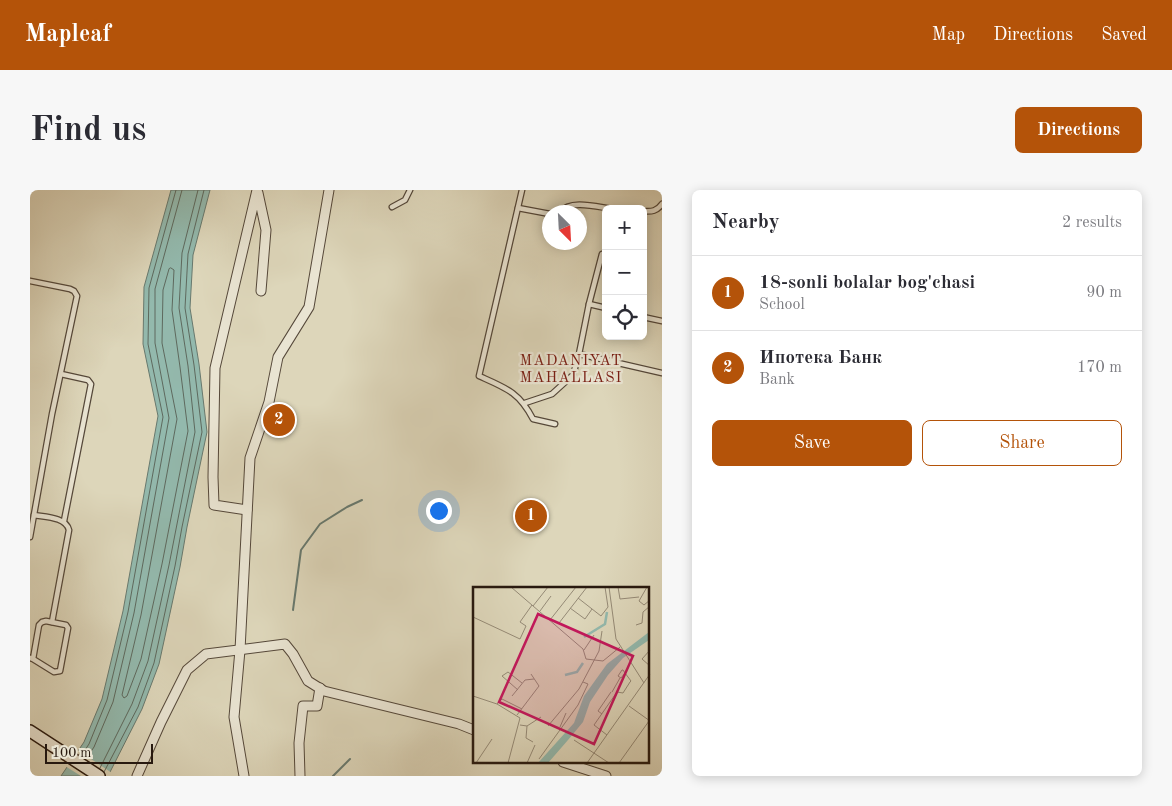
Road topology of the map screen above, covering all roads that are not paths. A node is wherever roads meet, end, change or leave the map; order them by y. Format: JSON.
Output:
{"nodes":[{"id":1,"x":257,"y":190,"type":"edge"},
{"id":2,"x":329,"y":190,"type":"edge"},
{"id":3,"x":410,"y":190,"type":"edge"},
{"id":4,"x":522,"y":190,"type":"edge"},
{"id":5,"x":662,"y":204,"type":"edge"},
{"id":6,"x":392,"y":207,"type":"dead end"},
{"id":7,"x":587,"y":207,"type":"edge"},
{"id":8,"x":518,"y":208,"type":"junction"},
{"id":9,"x":602,"y":208,"type":"edge"},
{"id":10,"x":542,"y":212,"type":"edge"},
{"id":11,"x":647,"y":212,"type":"edge"},
{"id":12,"x":602,"y":254,"type":"dead end"},
{"id":13,"x":30,"y":282,"type":"edge"},
{"id":14,"x":261,"y":292,"type":"dead end"},
{"id":15,"x":589,"y":304,"type":"junction"},
{"id":16,"x":602,"y":307,"type":"edge"},
{"id":17,"x":647,"y":318,"type":"edge"},
{"id":18,"x":662,"y":321,"type":"edge"},
{"id":19,"x":579,"y":354,"type":"junction"},
{"id":20,"x":662,"y":373,"type":"edge"},
{"id":21,"x":61,"y":374,"type":"junction"},
{"id":22,"x":525,"y":403,"type":"junction"},
{"id":23,"x":555,"y":424,"type":"dead end"},
{"id":24,"x":247,"y":510,"type":"junction"},
{"id":25,"x":34,"y":515,"type":"junction"},
{"id":26,"x":64,"y":521,"type":"junction"},
{"id":27,"x":30,"y":537,"type":"edge"},
{"id":28,"x":52,"y":622,"type":"junction"},
{"id":29,"x":240,"y":650,"type":"junction"},
{"id":30,"x":31,"y":658,"type":"edge"},
{"id":31,"x":320,"y":688,"type":"junction"},
{"id":32,"x":473,"y":730,"type":"edge"},
{"id":33,"x":30,"y":731,"type":"edge"},
{"id":34,"x":566,"y":764,"type":"edge"},
{"id":35,"x":580,"y":772,"type":"edge"},
{"id":36,"x":99,"y":776,"type":"edge"},
{"id":37,"x":137,"y":776,"type":"edge"},
{"id":38,"x":244,"y":776,"type":"edge"},
{"id":39,"x":300,"y":776,"type":"edge"},
{"id":40,"x":606,"y":776,"type":"edge"}],
"edges":[{"from":1,"to":14,"type":"street"},
{"from":1,"to":24,"type":"street"},
{"from":2,"to":24,"type":"street"},
{"from":3,"to":6,"type":"lane"},
{"from":4,"to":8,"type":"lane"},
{"from":5,"to":11,"type":"lane"},
{"from":7,"to":9,"type":"lane"},
{"from":8,"to":10,"type":"lane"},
{"from":8,"to":22,"type":"lane"},
{"from":12,"to":15,"type":"lane"},
{"from":13,"to":21,"type":"lane"},
{"from":15,"to":16,"type":"lane"},
{"from":15,"to":19,"type":"lane"},
{"from":17,"to":18,"type":"lane"},
{"from":19,"to":20,"type":"lane"},
{"from":19,"to":22,"type":"lane"},
{"from":21,"to":25,"type":"lane"},
{"from":21,"to":26,"type":"lane"},
{"from":22,"to":23,"type":"lane"},
{"from":24,"to":29,"type":"street"},
{"from":25,"to":26,"type":"lane"},
{"from":25,"to":27,"type":"lane"},
{"from":26,"to":28,"type":"lane"},
{"from":28,"to":30,"type":"lane"},
{"from":28,"to":30,"type":"lane"},
{"from":29,"to":31,"type":"street"},
{"from":29,"to":37,"type":"street"},
{"from":29,"to":38,"type":"street"},
{"from":31,"to":32,"type":"street"},
{"from":31,"to":39,"type":"street"},
{"from":33,"to":36,"type":"main road"},
{"from":34,"to":35,"type":"street"},
{"from":35,"to":40,"type":"street"}]}
